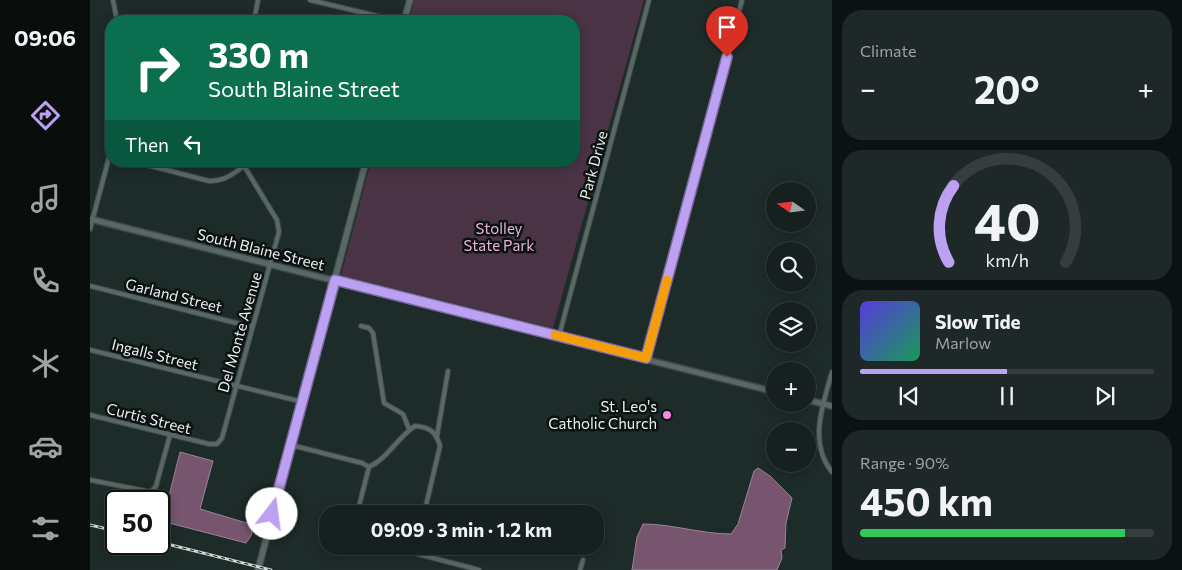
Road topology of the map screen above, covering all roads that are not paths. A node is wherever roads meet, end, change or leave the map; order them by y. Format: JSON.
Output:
{"nodes":[{"id":1,"x":113,"y":0,"type":"edge"},
{"id":2,"x":258,"y":0,"type":"edge"},
{"id":3,"x":310,"y":0,"type":"edge"},
{"id":4,"x":410,"y":0,"type":"edge"},
{"id":5,"x":648,"y":0,"type":"edge"},
{"id":6,"x":742,"y":0,"type":"edge"},
{"id":7,"x":116,"y":15,"type":"edge"},
{"id":8,"x":255,"y":15,"type":"edge"},
{"id":9,"x":373,"y":15,"type":"edge"},
{"id":10,"x":406,"y":15,"type":"edge"},
{"id":11,"x":108,"y":167,"type":"edge"},
{"id":12,"x":155,"y":167,"type":"edge"},
{"id":13,"x":239,"y":167,"type":"edge"},
{"id":14,"x":245,"y":167,"type":"edge"},
{"id":15,"x":364,"y":167,"type":"edge"},
{"id":16,"x":91,"y":219,"type":"edge"},
{"id":17,"x":90,"y":230,"type":"edge"},
{"id":18,"x":270,"y":264,"type":"junction"},
{"id":19,"x":335,"y":280,"type":"junction"},
{"id":20,"x":90,"y":286,"type":"edge"},
{"id":21,"x":361,"y":326,"type":"dead end"},
{"id":22,"x":252,"y":327,"type":"junction"},
{"id":23,"x":559,"y":336,"type":"junction"},
{"id":24,"x":90,"y":350,"type":"edge"},
{"id":25,"x":646,"y":358,"type":"junction"},
{"id":26,"x":448,"y":371,"type":"dead end"},
{"id":27,"x":832,"y":372,"type":"edge"},
{"id":28,"x":236,"y":385,"type":"junction"},
{"id":29,"x":766,"y":390,"type":"edge"},
{"id":30,"x":303,"y":402,"type":"junction"},
{"id":31,"x":816,"y":402,"type":"edge"},
{"id":32,"x":824,"y":404,"type":"junction"},
{"id":33,"x":832,"y":406,"type":"edge"},
{"id":34,"x":90,"y":415,"type":"edge"},
{"id":35,"x":409,"y":429,"type":"junction"},
{"id":36,"x":170,"y":435,"type":"junction"},
{"id":37,"x":437,"y":436,"type":"junction"},
{"id":38,"x":204,"y":443,"type":"joint"},
{"id":39,"x":291,"y":445,"type":"junction"},
{"id":40,"x":369,"y":467,"type":"junction"},
{"id":41,"x":832,"y":472,"type":"edge"},
{"id":42,"x":90,"y":480,"type":"edge"},
{"id":43,"x":359,"y":505,"type":"edge"},
{"id":44,"x":426,"y":505,"type":"edge"},
{"id":45,"x":423,"y":555,"type":"edge"},
{"id":46,"x":583,"y":560,"type":"dead end"},
{"id":47,"x":258,"y":570,"type":"edge"},
{"id":48,"x":479,"y":570,"type":"edge"},
{"id":49,"x":580,"y":570,"type":"edge"}],
"edges":[{"from":1,"to":7,"type":"street"},
{"from":2,"to":8,"type":"street"},
{"from":3,"to":9,"type":"street"},
{"from":4,"to":10,"type":"main road"},
{"from":5,"to":23,"type":"street","name":"Park Drive"},
{"from":6,"to":25,"type":"street"},
{"from":11,"to":16,"type":"street"},
{"from":12,"to":13,"type":"street"},
{"from":14,"to":18,"type":"street","name":"Del Monte Avenue"},
{"from":15,"to":19,"type":"main road"},
{"from":16,"to":17,"type":"street"},
{"from":16,"to":18,"type":"street","name":"South Blaine Street"},
{"from":18,"to":19,"type":"street","name":"South Blaine Street"},
{"from":18,"to":22,"type":"street","name":"Del Monte Avenue"},
{"from":19,"to":23,"type":"street","name":"South Blaine Street"},
{"from":19,"to":30,"type":"main road"},
{"from":20,"to":22,"type":"street","name":"Garland Street"},
{"from":21,"to":35,"type":"street"},
{"from":22,"to":28,"type":"street","name":"Del Monte Avenue"},
{"from":23,"to":25,"type":"street","name":"South Blaine Street"},
{"from":24,"to":28,"type":"street","name":"Ingalls Street"},
{"from":25,"to":29,"type":"street","name":"South Blaine Street"},
{"from":26,"to":37,"type":"street"},
{"from":27,"to":32,"type":"street"},
{"from":28,"to":30,"type":"street","name":"Ingalls Street"},
{"from":28,"to":38,"type":"street","name":"Del Monte Avenue"},
{"from":30,"to":39,"type":"main road"},
{"from":31,"to":32,"type":"street"},
{"from":32,"to":33,"type":"street"},
{"from":32,"to":41,"type":"street"},
{"from":34,"to":36,"type":"street","name":"Curtis Street"},
{"from":35,"to":37,"type":"street"},
{"from":35,"to":40,"type":"street"},
{"from":36,"to":38,"type":"street","name":"Curtis Street"},
{"from":36,"to":42,"type":"street"},
{"from":37,"to":44,"type":"street"},
{"from":39,"to":40,"type":"street"},
{"from":39,"to":47,"type":"main road"},
{"from":40,"to":43,"type":"street"},
{"from":45,"to":48,"type":"street"},
{"from":46,"to":49,"type":"street"}]}
